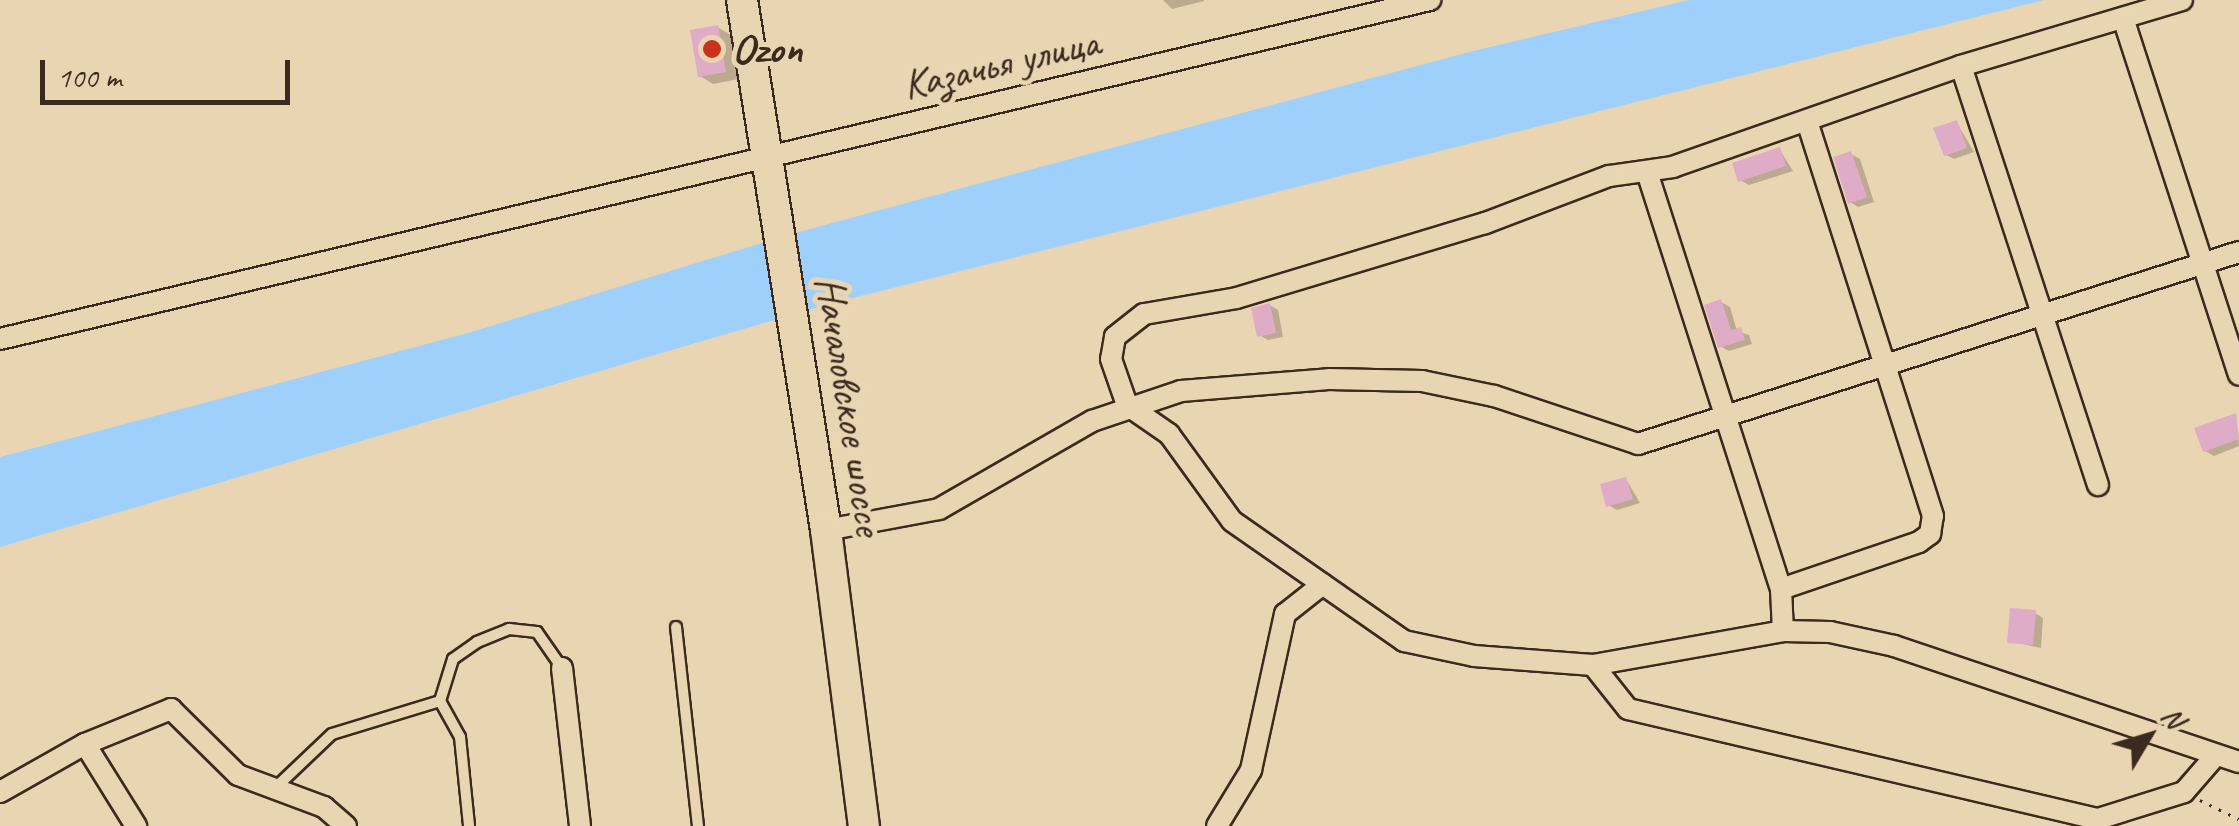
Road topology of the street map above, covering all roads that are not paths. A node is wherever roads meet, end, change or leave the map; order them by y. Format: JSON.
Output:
{"nodes":[{"id":1,"x":742,"y":0,"type":"edge"},
{"id":2,"x":1430,"y":0,"type":"edge"},
{"id":3,"x":2182,"y":0,"type":"edge"},
{"id":4,"x":2123,"y":18,"type":"junction"},
{"id":5,"x":1961,"y":66,"type":"junction"},
{"id":6,"x":1807,"y":121,"type":"junction"},
{"id":7,"x":765,"y":156,"type":"junction"},
{"id":8,"x":1647,"y":172,"type":"junction"},
{"id":9,"x":2239,"y":252,"type":"edge"},
{"id":10,"x":2204,"y":263,"type":"junction"},
{"id":11,"x":2043,"y":314,"type":"junction"},
{"id":12,"x":0,"y":339,"type":"edge"},
{"id":13,"x":1886,"y":366,"type":"junction"},
{"id":14,"x":2239,"y":375,"type":"edge"},
{"id":15,"x":1126,"y":405,"type":"junction"},
{"id":16,"x":1725,"y":418,"type":"junction"},
{"id":17,"x":2098,"y":485,"type":"dead end"},
{"id":18,"x":826,"y":530,"type":"junction"},
{"id":19,"x":1323,"y":584,"type":"junction"},
{"id":20,"x":1782,"y":589,"type":"junction"},
{"id":21,"x":676,"y":627,"type":"dead end"},
{"id":22,"x":1783,"y":631,"type":"junction"},
{"id":23,"x":1593,"y":664,"type":"junction"},
{"id":24,"x":562,"y":668,"type":"joint"},
{"id":25,"x":440,"y":701,"type":"junction"},
{"id":26,"x":84,"y":744,"type":"junction"},
{"id":27,"x":2216,"y":755,"type":"junction"},
{"id":28,"x":2239,"y":762,"type":"edge"},
{"id":29,"x":272,"y":791,"type":"junction"},
{"id":30,"x":0,"y":792,"type":"edge"},
{"id":31,"x":136,"y":826,"type":"edge"},
{"id":32,"x":346,"y":826,"type":"edge"},
{"id":33,"x":469,"y":826,"type":"edge"},
{"id":34,"x":580,"y":826,"type":"edge"},
{"id":35,"x":698,"y":826,"type":"edge"},
{"id":36,"x":864,"y":826,"type":"edge"},
{"id":37,"x":1217,"y":826,"type":"edge"}],
"edges":[{"from":1,"to":7,"type":"main road","name":"Началовское шоссе"},
{"from":2,"to":7,"type":"street","name":"Казачья улица"},
{"from":3,"to":4,"type":"street"},
{"from":4,"to":5,"type":"street"},
{"from":4,"to":10,"type":"street"},
{"from":5,"to":6,"type":"street"},
{"from":5,"to":11,"type":"street"},
{"from":6,"to":8,"type":"street"},
{"from":6,"to":13,"type":"street"},
{"from":7,"to":12,"type":"street","name":"Казачья улица"},
{"from":7,"to":18,"type":"main road","name":"Началовское шоссе"},
{"from":8,"to":15,"type":"street"},
{"from":8,"to":16,"type":"street"},
{"from":9,"to":10,"type":"street"},
{"from":10,"to":11,"type":"street"},
{"from":10,"to":14,"type":"street"},
{"from":11,"to":13,"type":"street"},
{"from":11,"to":17,"type":"street"},
{"from":13,"to":16,"type":"street"},
{"from":13,"to":20,"type":"street"},
{"from":15,"to":16,"type":"street"},
{"from":15,"to":18,"type":"street"},
{"from":15,"to":19,"type":"street"},
{"from":16,"to":20,"type":"street"},
{"from":18,"to":36,"type":"main road","name":"Началовское шоссе"},
{"from":19,"to":23,"type":"street"},
{"from":19,"to":37,"type":"street"},
{"from":20,"to":22,"type":"street"},
{"from":21,"to":35,"type":"lane"},
{"from":22,"to":23,"type":"street"},
{"from":22,"to":27,"type":"street"},
{"from":23,"to":27,"type":"street"},
{"from":24,"to":25,"type":"lane"},
{"from":24,"to":34,"type":"street"},
{"from":25,"to":29,"type":"lane"},
{"from":25,"to":33,"type":"lane"},
{"from":26,"to":29,"type":"street"},
{"from":26,"to":30,"type":"street"},
{"from":26,"to":31,"type":"street"},
{"from":27,"to":28,"type":"street"},
{"from":29,"to":32,"type":"street"}]}
